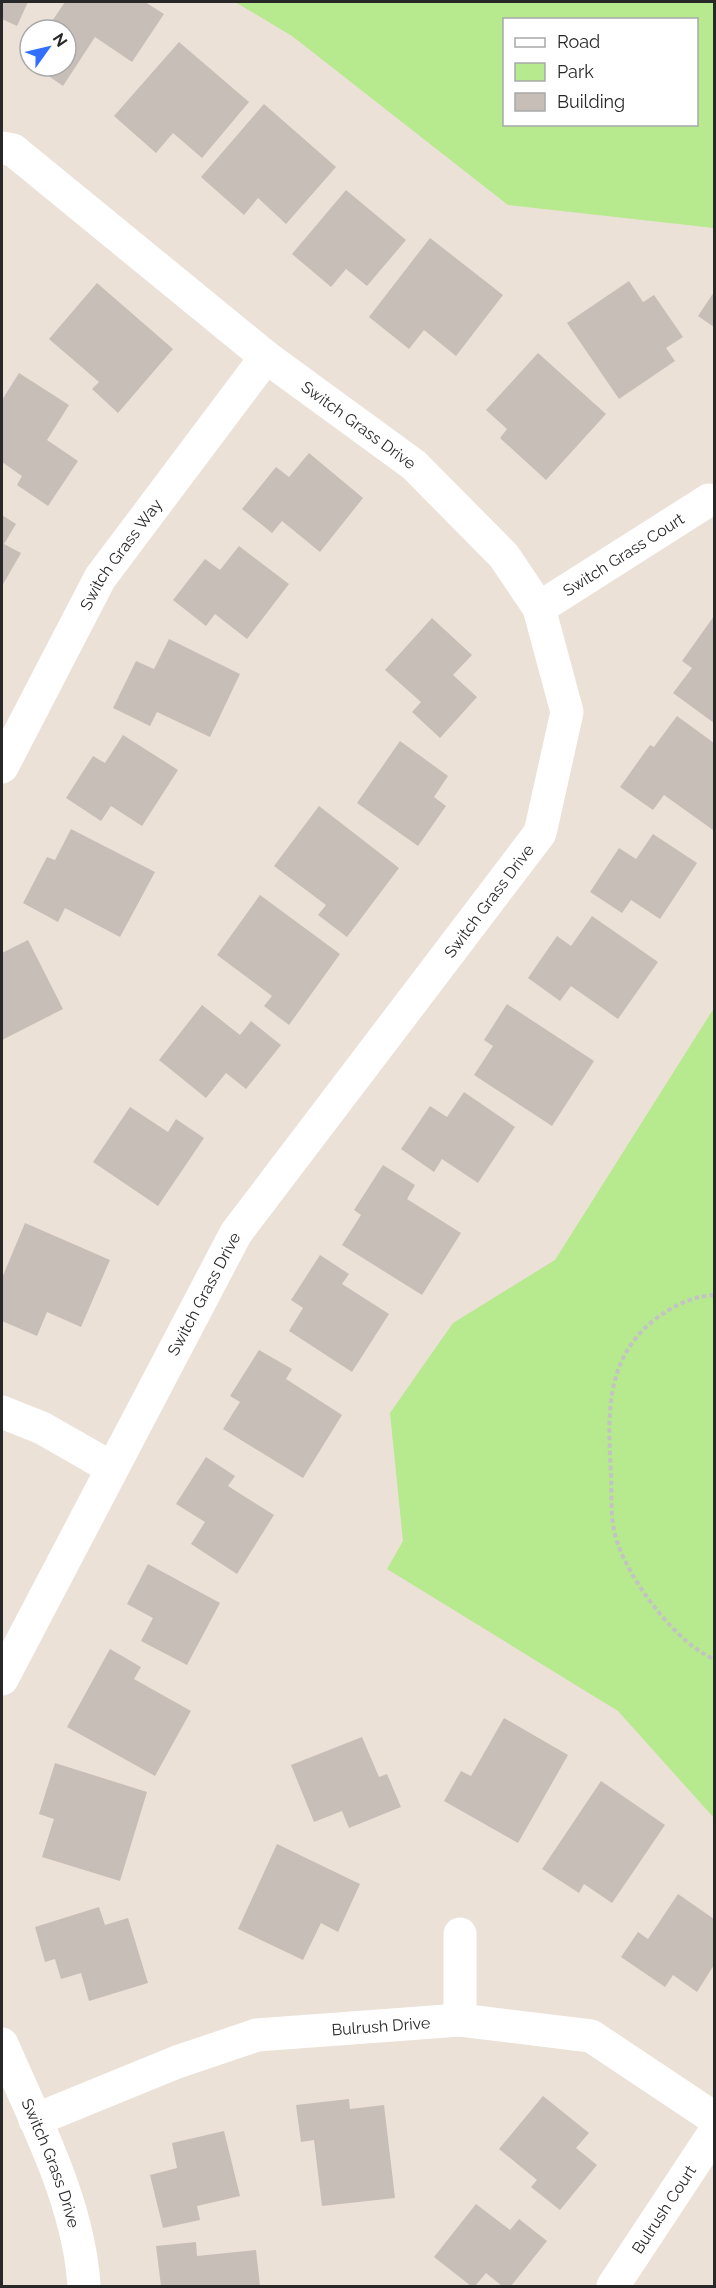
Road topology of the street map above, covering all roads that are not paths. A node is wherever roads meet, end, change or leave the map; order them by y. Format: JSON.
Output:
{"nodes":[{"id":1,"x":2,"y":148,"type":"edge"},
{"id":2,"x":266,"y":357,"type":"junction"},
{"id":3,"x":710,"y":500,"type":"dead end"},
{"id":4,"x":539,"y":608,"type":"junction"},
{"id":5,"x":2,"y":767,"type":"edge"},
{"id":6,"x":2,"y":1412,"type":"edge"},
{"id":7,"x":112,"y":1468,"type":"junction"},
{"id":8,"x":2,"y":1680,"type":"edge"},
{"id":9,"x":460,"y":1934,"type":"dead end"},
{"id":10,"x":460,"y":2020,"type":"junction"},
{"id":11,"x":2,"y":2044,"type":"edge"},
{"id":12,"x":714,"y":2118,"type":"edge"},
{"id":13,"x":35,"y":2120,"type":"junction"},
{"id":14,"x":714,"y":2133,"type":"edge"},
{"id":15,"x":84,"y":2286,"type":"edge"},
{"id":16,"x":613,"y":2286,"type":"edge"}],
"edges":[{"from":1,"to":2,"type":"street","name":"Switch Grass Drive"},
{"from":2,"to":4,"type":"street","name":"Switch Grass Drive"},
{"from":2,"to":5,"type":"street","name":"Switch Grass Way"},
{"from":3,"to":4,"type":"street","name":"Switch Grass Court"},
{"from":4,"to":7,"type":"street","name":"Switch Grass Drive"},
{"from":6,"to":7,"type":"street"},
{"from":7,"to":8,"type":"street","name":"Switch Grass Drive"},
{"from":9,"to":10,"type":"street"},
{"from":10,"to":12,"type":"street","name":"Bulrush Drive"},
{"from":10,"to":13,"type":"street","name":"Bulrush Drive"},
{"from":11,"to":13,"type":"street","name":"Switch Grass Drive"},
{"from":13,"to":15,"type":"street","name":"Switch Grass Drive"},
{"from":14,"to":16,"type":"street","name":"Bulrush Court"}]}
